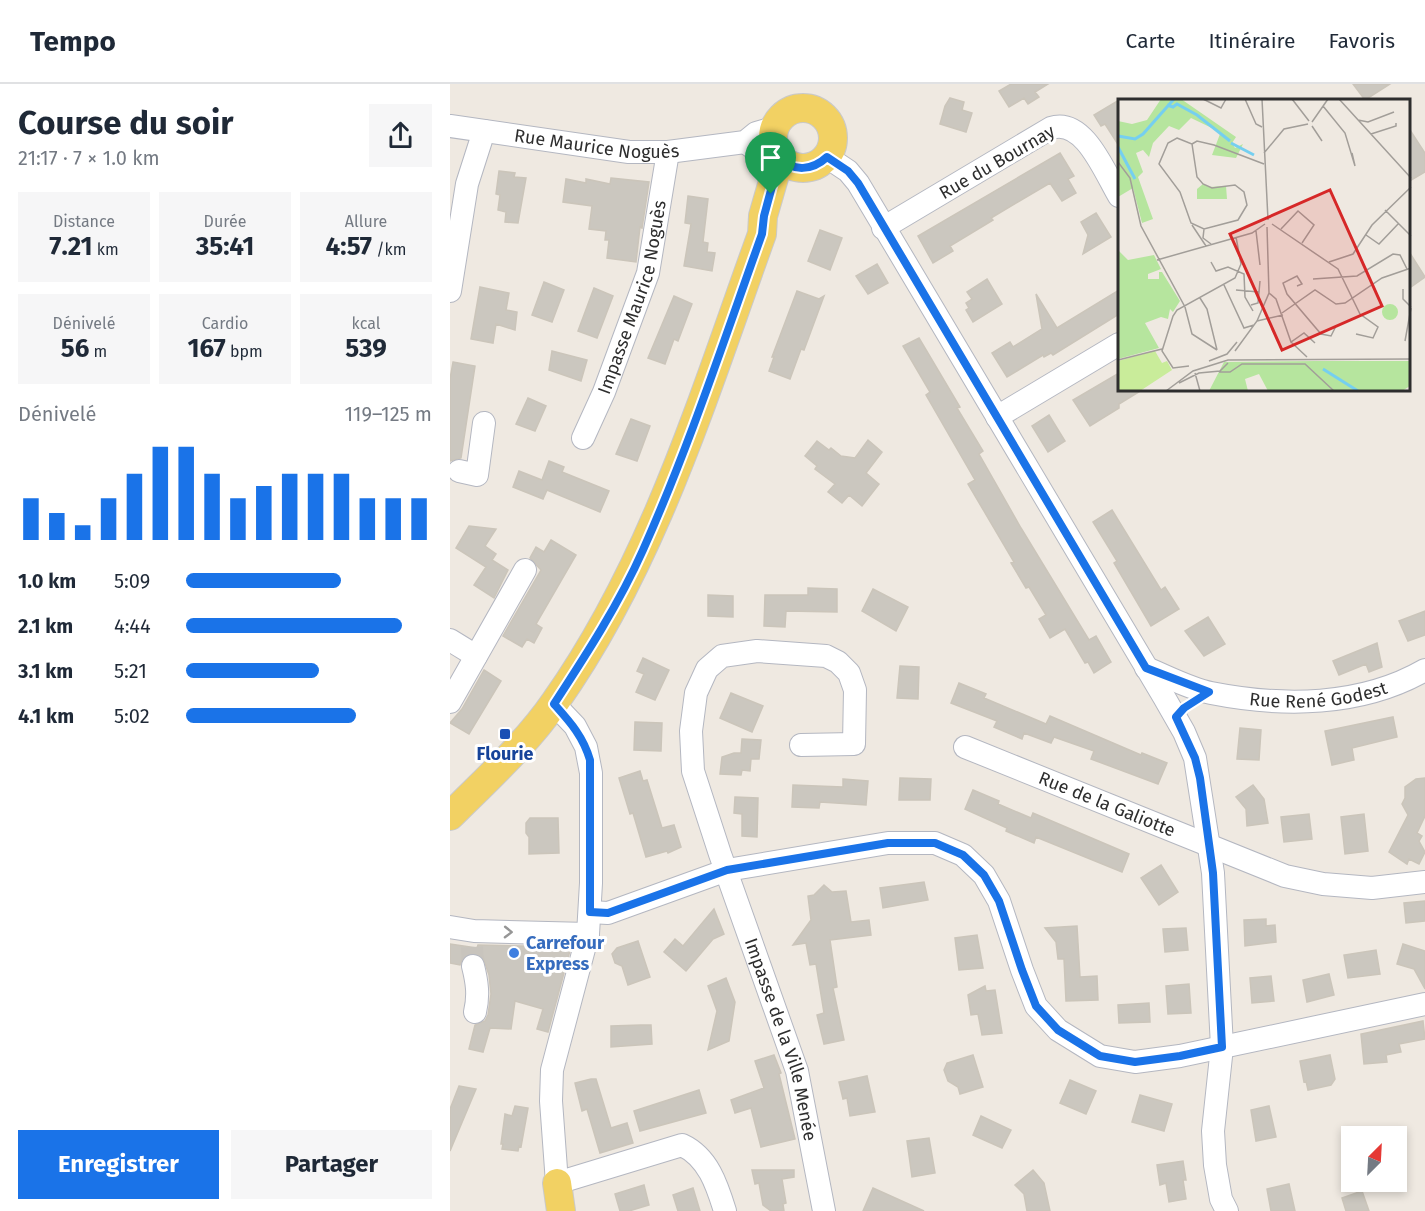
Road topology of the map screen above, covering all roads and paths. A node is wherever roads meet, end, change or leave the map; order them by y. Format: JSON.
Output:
{"nodes":[{"id":1,"x":816,"y":96,"type":"edge"},
{"id":2,"x":450,"y":126,"type":"edge"},
{"id":3,"x":484,"y":131,"type":"junction"},
{"id":4,"x":668,"y":152,"type":"junction"},
{"id":5,"x":783,"y":152,"type":"junction"},
{"id":6,"x":827,"y":157,"type":"junction"},
{"id":7,"x":1118,"y":194,"type":"edge"},
{"id":8,"x":884,"y":228,"type":"junction"},
{"id":9,"x":450,"y":291,"type":"edge"},
{"id":10,"x":1118,"y":345,"type":"edge"},
{"id":11,"x":997,"y":417,"type":"junction"},
{"id":12,"x":484,"y":423,"type":"dead end"},
{"id":13,"x":583,"y":438,"type":"dead end"},
{"id":14,"x":459,"y":471,"type":"dead end"},
{"id":15,"x":525,"y":570,"type":"dead end"},
{"id":16,"x":450,"y":640,"type":"edge"},
{"id":17,"x":476,"y":656,"type":"junction"},
{"id":18,"x":1146,"y":668,"type":"junction"},
{"id":19,"x":1425,"y":670,"type":"edge"},
{"id":20,"x":1199,"y":688,"type":"junction"},
{"id":21,"x":1164,"y":697,"type":"junction"},
{"id":22,"x":450,"y":702,"type":"edge"},
{"id":23,"x":554,"y":704,"type":"junction"},
{"id":24,"x":1176,"y":717,"type":"junction"},
{"id":25,"x":801,"y":745,"type":"dead end"},
{"id":26,"x":965,"y":747,"type":"dead end"},
{"id":27,"x":450,"y":816,"type":"edge"},
{"id":28,"x":1209,"y":846,"type":"junction"},
{"id":29,"x":727,"y":870,"type":"junction"},
{"id":30,"x":1425,"y":882,"type":"edge"},
{"id":31,"x":589,"y":923,"type":"junction"},
{"id":32,"x":450,"y":927,"type":"edge"},
{"id":33,"x":473,"y":948,"type":"junction"},
{"id":34,"x":1425,"y":1004,"type":"edge"},
{"id":35,"x":475,"y":1012,"type":"dead end"},
{"id":36,"x":1222,"y":1047,"type":"junction"},
{"id":37,"x":557,"y":1183,"type":"junction"},
{"id":38,"x":561,"y":1211,"type":"edge"},
{"id":39,"x":725,"y":1211,"type":"edge"},
{"id":40,"x":824,"y":1211,"type":"edge"},
{"id":41,"x":1227,"y":1211,"type":"edge"}],
"edges":[{"from":1,"to":5,"type":"main road"},
{"from":1,"to":6,"type":"main road"},
{"from":2,"to":3,"type":"street","name":"Rue Maurice Noguès"},
{"from":3,"to":4,"type":"street","name":"Rue Maurice Noguès"},
{"from":3,"to":9,"type":"street"},
{"from":4,"to":5,"type":"street","name":"Rue Maurice Noguès"},
{"from":4,"to":13,"type":"street","name":"Impasse Maurice Noguès"},
{"from":5,"to":6,"type":"main road"},
{"from":5,"to":23,"type":"main road"},
{"from":6,"to":8,"type":"street"},
{"from":7,"to":8,"type":"street","name":"Rue du Bournay"},
{"from":8,"to":11,"type":"street"},
{"from":10,"to":11,"type":"street"},
{"from":11,"to":18,"type":"street"},
{"from":12,"to":14,"type":"street"},
{"from":15,"to":17,"type":"street"},
{"from":16,"to":17,"type":"street"},
{"from":17,"to":22,"type":"street"},
{"from":18,"to":20,"type":"street","name":"Rue René Godest"},
{"from":18,"to":21,"type":"street"},
{"from":19,"to":20,"type":"street","name":"Rue René Godest"},
{"from":20,"to":21,"type":"street"},
{"from":20,"to":24,"type":"street"},
{"from":21,"to":24,"type":"street"},
{"from":23,"to":27,"type":"main road"},
{"from":23,"to":31,"type":"street"},
{"from":24,"to":28,"type":"street"},
{"from":25,"to":29,"type":"street","name":"Impasse de la Ville Menée"},
{"from":26,"to":28,"type":"street","name":"Rue de la Galiotte"},
{"from":28,"to":30,"type":"street","name":"Rue de la Galiotte"},
{"from":28,"to":36,"type":"street"},
{"from":29,"to":31,"type":"street"},
{"from":29,"to":36,"type":"street"},
{"from":29,"to":40,"type":"street","name":"Impasse de la Ville Menée"},
{"from":33,"to":31,"type":"street","one_way":true},
{"from":31,"to":37,"type":"street"},
{"from":32,"to":33,"type":"street"},
{"from":33,"to":35,"type":"street"},
{"from":34,"to":36,"type":"street"},
{"from":36,"to":41,"type":"street"},
{"from":37,"to":38,"type":"main road"},
{"from":37,"to":39,"type":"street"}]}
